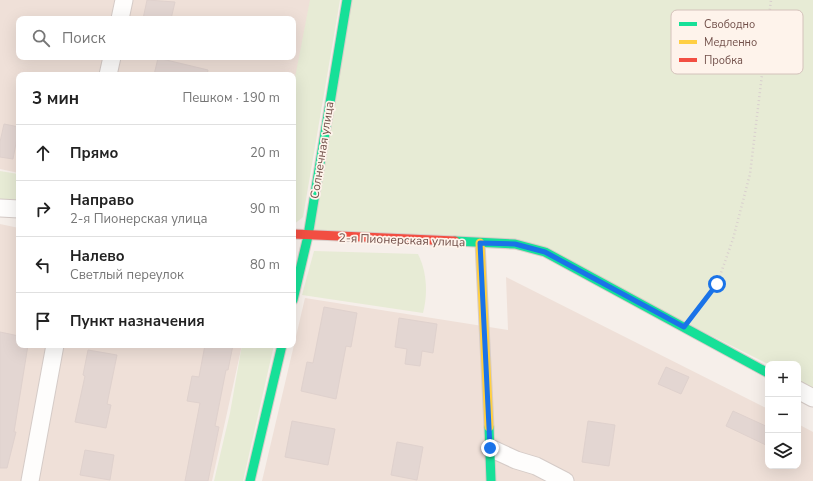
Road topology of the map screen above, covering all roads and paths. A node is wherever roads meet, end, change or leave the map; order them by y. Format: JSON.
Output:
{"nodes":[{"id":1,"x":124,"y":0,"type":"edge"},
{"id":2,"x":347,"y":0,"type":"edge"},
{"id":3,"x":771,"y":0,"type":"edge"},
{"id":4,"x":770,"y":10,"type":"edge"},
{"id":5,"x":121,"y":16,"type":"edge"},
{"id":6,"x":111,"y":60,"type":"edge"},
{"id":7,"x":109,"y":72,"type":"edge"},
{"id":8,"x":762,"y":74,"type":"edge"},
{"id":9,"x":0,"y":208,"type":"edge"},
{"id":10,"x":16,"y":209,"type":"edge"},
{"id":11,"x":296,"y":234,"type":"edge"},
{"id":12,"x":308,"y":236,"type":"junction"},
{"id":13,"x":480,"y":243,"type":"junction"},
{"id":14,"x":296,"y":287,"type":"edge"},
{"id":15,"x":684,"y":327,"type":"junction"},
{"id":16,"x":54,"y":348,"type":"edge"},
{"id":17,"x":281,"y":348,"type":"edge"},
{"id":18,"x":765,"y":371,"type":"edge"},
{"id":19,"x":801,"y":392,"type":"edge"},
{"id":20,"x":813,"y":398,"type":"edge"},
{"id":21,"x":490,"y":448,"type":"junction"},
{"id":22,"x":30,"y":481,"type":"edge"},
{"id":23,"x":250,"y":481,"type":"edge"},
{"id":24,"x":491,"y":481,"type":"edge"},
{"id":25,"x":565,"y":481,"type":"edge"}],
"edges":[{"from":1,"to":5,"type":"street"},
{"from":2,"to":12,"type":"street","name":"Солнечная улица"},
{"from":3,"to":4,"type":"path"},
{"from":6,"to":7,"type":"street"},
{"from":8,"to":15,"type":"path"},
{"from":9,"to":10,"type":"street"},
{"from":11,"to":12,"type":"street","name":"2-я Пионерская улица"},
{"from":12,"to":13,"type":"street","name":"2-я Пионерская улица"},
{"from":12,"to":14,"type":"street","name":"Солнечная улица"},
{"from":13,"to":15,"type":"street","name":"2-я Пионерская улица"},
{"from":13,"to":21,"type":"street"},
{"from":15,"to":18,"type":"street","name":"2-я Пионерская улица"},
{"from":16,"to":22,"type":"street"},
{"from":17,"to":23,"type":"street"},
{"from":19,"to":20,"type":"street"},
{"from":21,"to":24,"type":"street"},
{"from":21,"to":25,"type":"street"}]}
